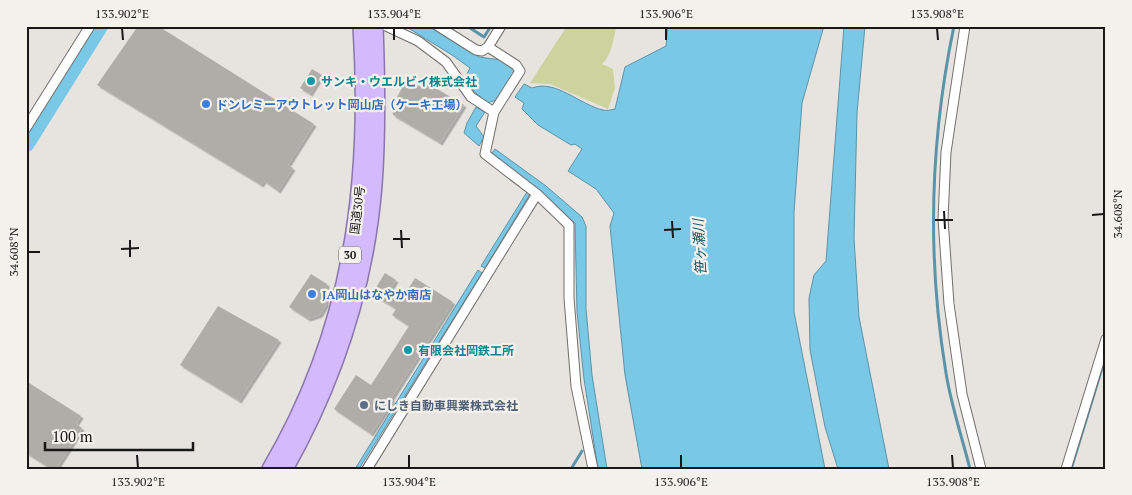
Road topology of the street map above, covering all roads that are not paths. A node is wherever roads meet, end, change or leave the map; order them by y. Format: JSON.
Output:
{"nodes":[{"id":1,"x":90,"y":26,"type":"edge"},
{"id":2,"x":361,"y":26,"type":"edge"},
{"id":3,"x":375,"y":26,"type":"edge"},
{"id":4,"x":386,"y":26,"type":"edge"},
{"id":5,"x":438,"y":26,"type":"edge"},
{"id":6,"x":501,"y":26,"type":"edge"},
{"id":7,"x":965,"y":26,"type":"edge"},
{"id":8,"x":488,"y":47,"type":"junction"},
{"id":9,"x":491,"y":110,"type":"junction"},
{"id":10,"x":26,"y":128,"type":"edge"},
{"id":11,"x":533,"y":191,"type":"junction"},
{"id":12,"x":1106,"y":339,"type":"edge"},
{"id":13,"x":270,"y":469,"type":"edge"},
{"id":14,"x":285,"y":469,"type":"edge"},
{"id":15,"x":367,"y":469,"type":"edge"},
{"id":16,"x":593,"y":469,"type":"edge"},
{"id":17,"x":981,"y":469,"type":"edge"},
{"id":18,"x":1066,"y":469,"type":"edge"}],
"edges":[{"from":1,"to":10,"type":"street"},
{"from":2,"to":13,"type":"highway","name":"国道30号","number":"30"},
{"from":3,"to":14,"type":"highway","name":"国道30号","number":"30"},
{"from":4,"to":9,"type":"street"},
{"from":5,"to":8,"type":"street"},
{"from":6,"to":8,"type":"street"},
{"from":7,"to":17,"type":"street"},
{"from":8,"to":9,"type":"street"},
{"from":9,"to":11,"type":"street"},
{"from":11,"to":15,"type":"street"},
{"from":11,"to":16,"type":"street"},
{"from":12,"to":18,"type":"street"}]}
